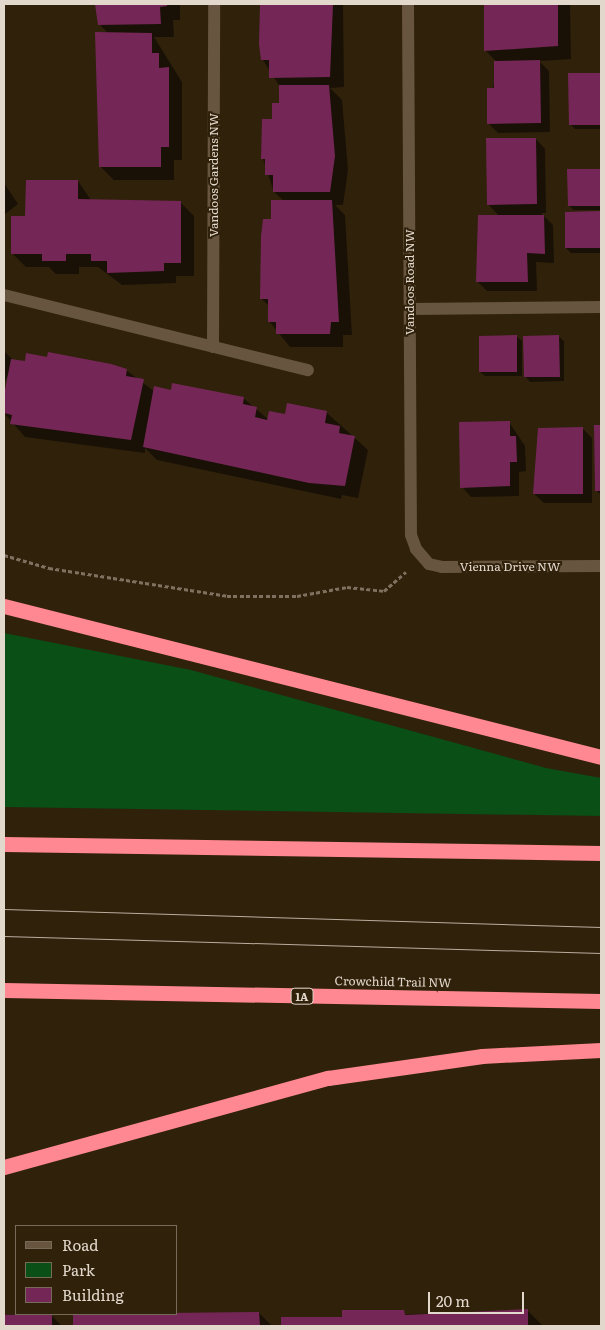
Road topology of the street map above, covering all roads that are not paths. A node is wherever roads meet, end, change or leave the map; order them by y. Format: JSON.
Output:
{"nodes":[{"id":1,"x":214,"y":4,"type":"edge"},
{"id":2,"x":408,"y":4,"type":"edge"},
{"id":3,"x":4,"y":295,"type":"edge"},
{"id":4,"x":601,"y":307,"type":"edge"},
{"id":5,"x":410,"y":309,"type":"junction"},
{"id":6,"x":213,"y":347,"type":"junction"},
{"id":7,"x":308,"y":370,"type":"dead end"},
{"id":8,"x":423,"y":557,"type":"joint"},
{"id":9,"x":601,"y":566,"type":"edge"},
{"id":10,"x":4,"y":600,"type":"edge"},
{"id":11,"x":4,"y":606,"type":"edge"},
{"id":12,"x":20,"y":607,"type":"junction"},
{"id":13,"x":601,"y":757,"type":"edge"},
{"id":14,"x":4,"y":844,"type":"edge"},
{"id":15,"x":601,"y":853,"type":"edge"},
{"id":16,"x":4,"y":990,"type":"edge"},
{"id":17,"x":601,"y":1002,"type":"edge"},
{"id":18,"x":601,"y":1050,"type":"edge"},
{"id":19,"x":4,"y":1167,"type":"edge"}],
"edges":[{"from":1,"to":6,"type":"street","name":"Vandoos Gardens NW"},
{"from":2,"to":5,"type":"street","name":"Vandoos Road NW"},
{"from":3,"to":6,"type":"street"},
{"from":4,"to":5,"type":"street"},
{"from":5,"to":8,"type":"street","name":"Vandoos Road NW"},
{"from":6,"to":7,"type":"street"},
{"from":8,"to":9,"type":"street","name":"Vienna Drive NW"},
{"from":10,"to":12,"type":"highway"},
{"from":11,"to":12,"type":"highway"},
{"from":12,"to":13,"type":"highway"},
{"from":14,"to":15,"type":"highway"},
{"from":16,"to":17,"type":"highway","name":"Crowchild Trail NW","number":"1A"},
{"from":18,"to":19,"type":"highway"}]}
